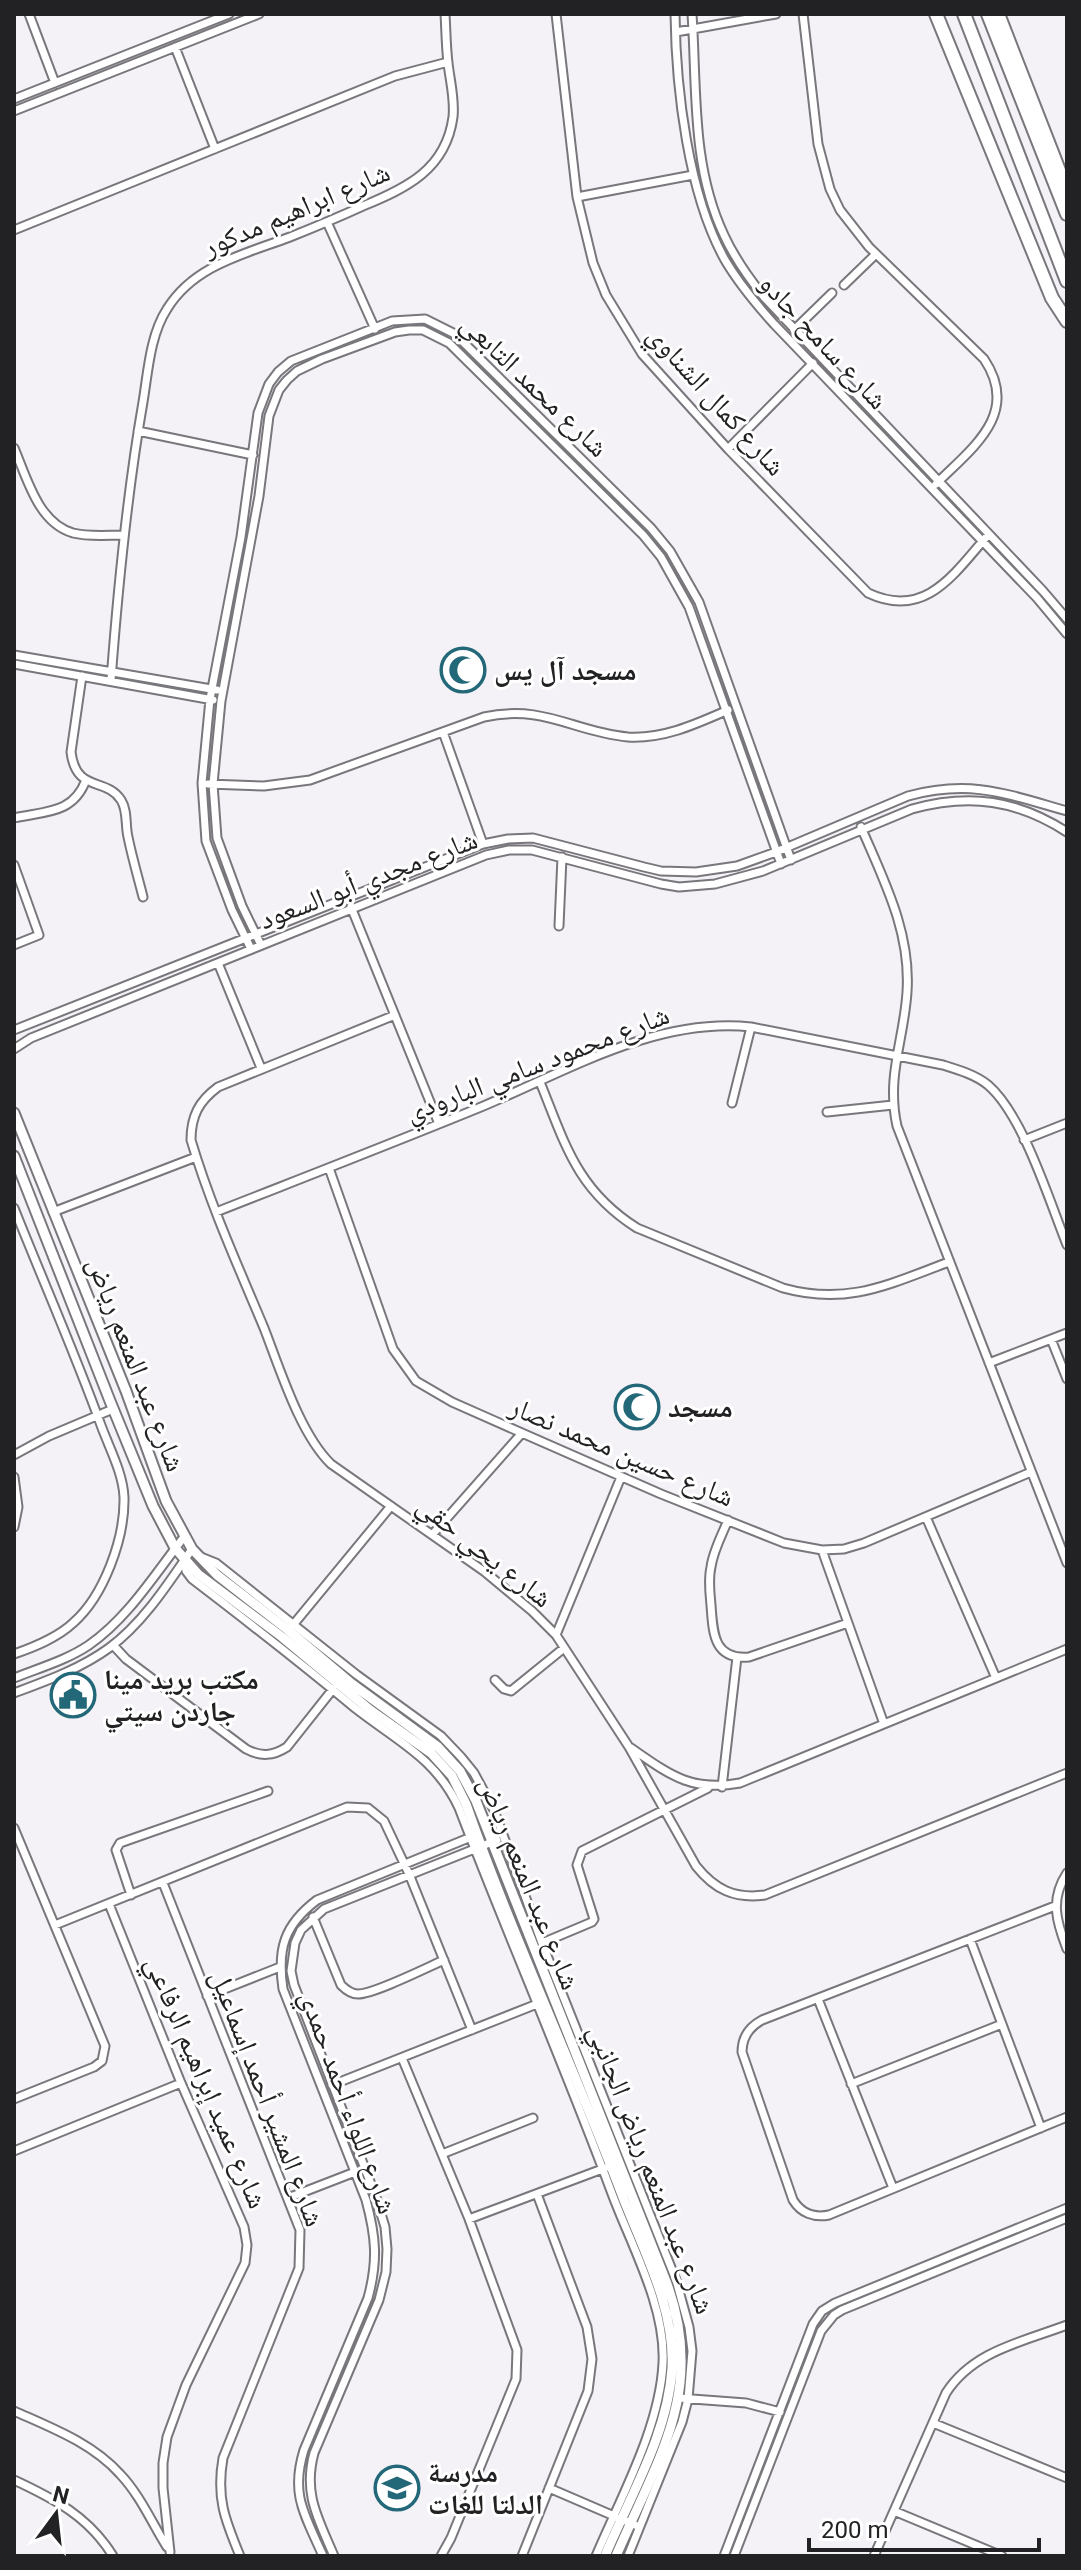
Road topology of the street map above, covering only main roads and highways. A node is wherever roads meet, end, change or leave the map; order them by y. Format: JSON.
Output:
{"nodes":[{"id":1,"x":936,"y":14,"type":"edge"},
{"id":2,"x":964,"y":14,"type":"edge"},
{"id":3,"x":988,"y":14,"type":"edge"},
{"id":4,"x":998,"y":14,"type":"edge"},
{"id":5,"x":1067,"y":191,"type":"edge"},
{"id":6,"x":1067,"y":214,"type":"edge"},
{"id":7,"x":1067,"y":281,"type":"edge"},
{"id":8,"x":1067,"y":321,"type":"edge"}],
"edges":[{"from":1,"to":8,"type":"main road"},
{"from":2,"to":7,"type":"main road"},
{"from":3,"to":6,"type":"main road"},
{"from":4,"to":5,"type":"main road"}]}
